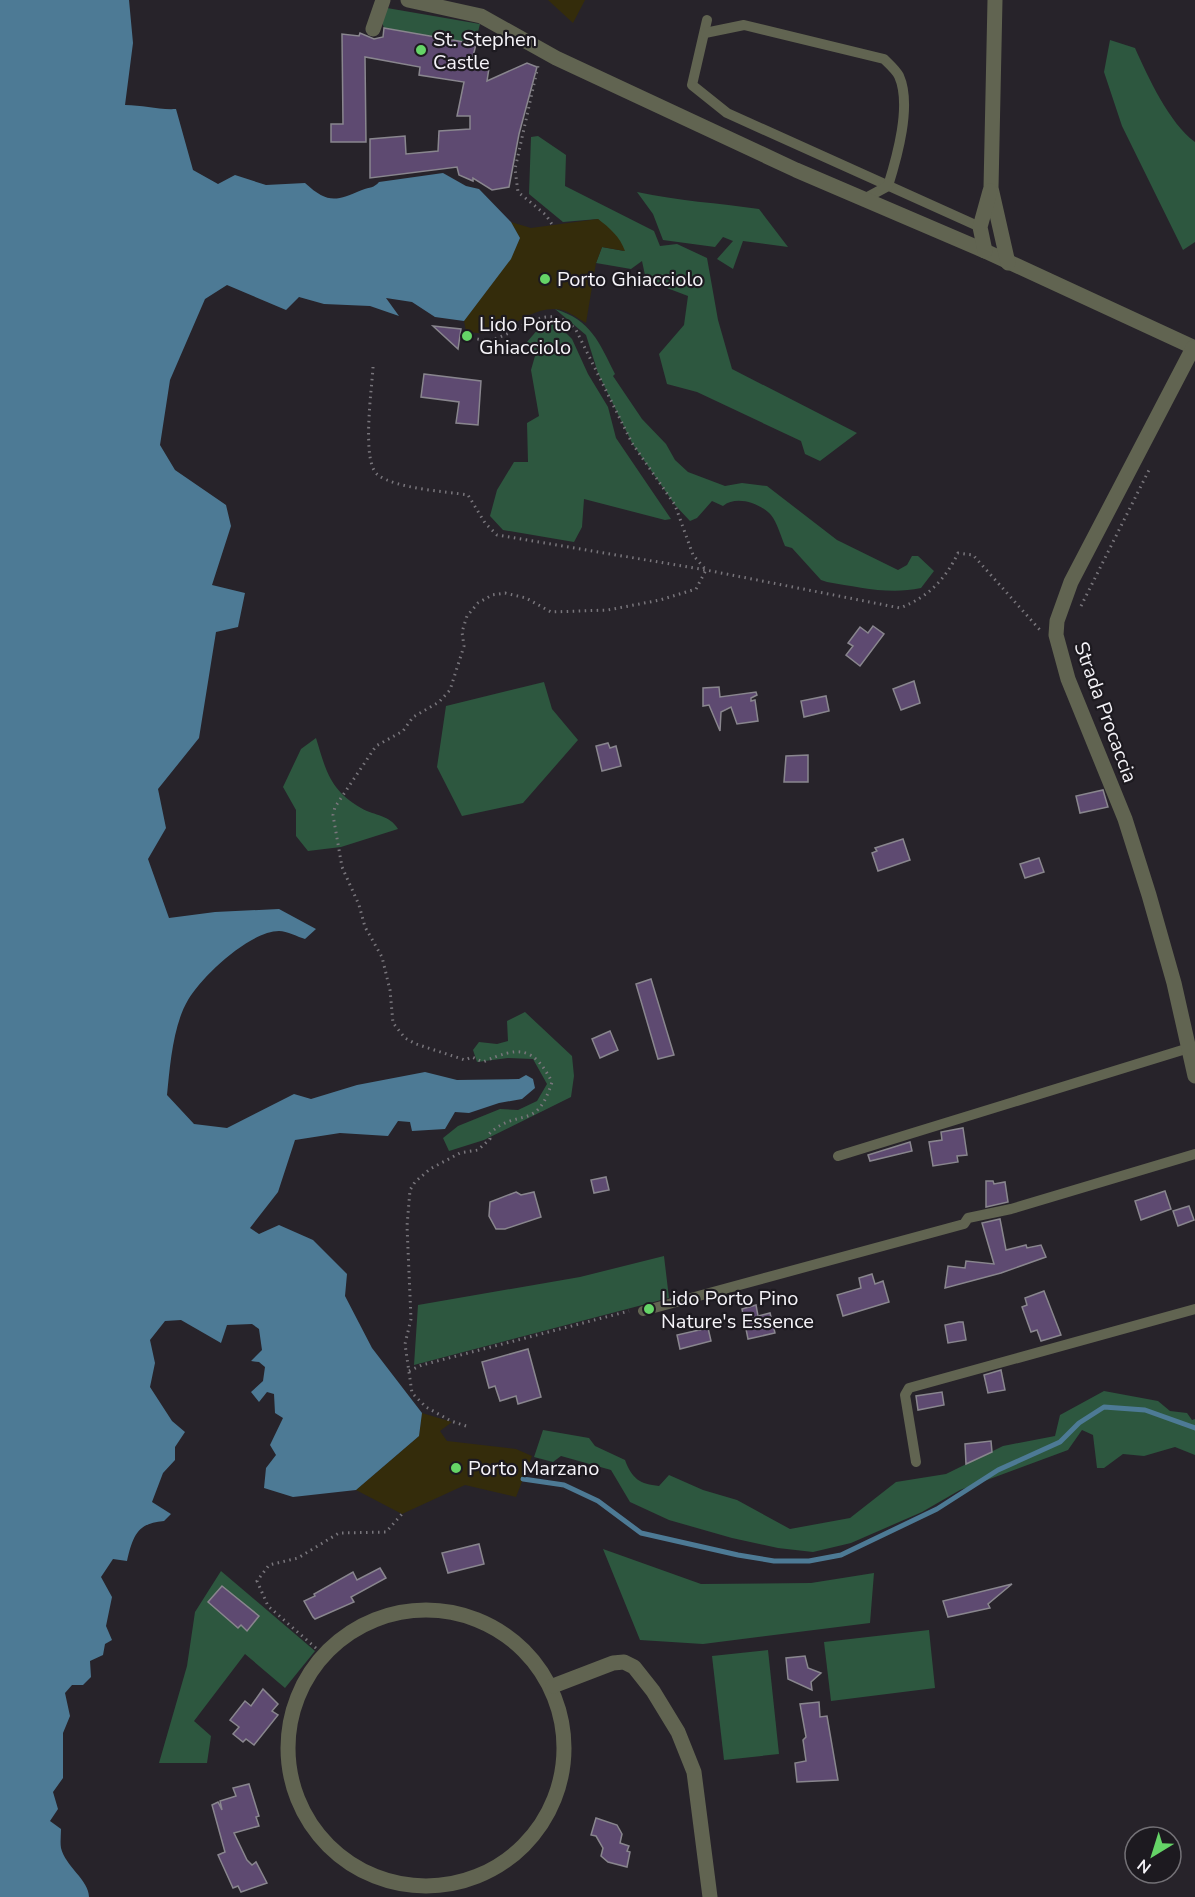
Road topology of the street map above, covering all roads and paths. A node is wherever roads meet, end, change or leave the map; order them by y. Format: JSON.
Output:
{"nodes":[{"id":1,"x":383,"y":0,"type":"edge"},
{"id":2,"x":408,"y":0,"type":"edge"},
{"id":3,"x":996,"y":0,"type":"edge"},
{"id":4,"x":707,"y":20,"type":"dead end"},
{"id":5,"x":373,"y":29,"type":"dead end"},
{"id":6,"x":705,"y":33,"type":"junction"},
{"id":7,"x":556,"y":58,"type":"junction"},
{"id":8,"x":888,"y":186,"type":"junction"},
{"id":9,"x":991,"y":188,"type":"junction"},
{"id":10,"x":864,"y":199,"type":"junction"},
{"id":11,"x":553,"y":226,"type":"dead end"},
{"id":12,"x":980,"y":227,"type":"junction"},
{"id":13,"x":985,"y":251,"type":"junction"},
{"id":14,"x":1008,"y":263,"type":"junction"},
{"id":15,"x":467,"y":336,"type":"dead end"},
{"id":16,"x":1194,"y":348,"type":"edge"},
{"id":17,"x":373,"y":367,"type":"dead end"},
{"id":18,"x":1154,"y":460,"type":"dead end"},
{"id":19,"x":706,"y":570,"type":"junction"},
{"id":20,"x":1078,"y":611,"type":"dead end"},
{"id":21,"x":1056,"y":635,"type":"junction"},
{"id":22,"x":1189,"y":1048,"type":"junction"},
{"id":23,"x":1195,"y":1076,"type":"edge"},
{"id":24,"x":1195,"y":1154,"type":"edge"},
{"id":25,"x":838,"y":1156,"type":"dead end"},
{"id":26,"x":1195,"y":1310,"type":"edge"},
{"id":27,"x":643,"y":1311,"type":"joint"},
{"id":28,"x":409,"y":1371,"type":"junction"},
{"id":29,"x":466,"y":1426,"type":"dead end"},
{"id":30,"x":916,"y":1462,"type":"dead end"},
{"id":31,"x":402,"y":1514,"type":"dead end"},
{"id":32,"x":326,"y":1656,"type":"junction"},
{"id":33,"x":553,"y":1686,"type":"junction"},
{"id":34,"x":710,"y":1897,"type":"edge"}],
"edges":[{"from":1,"to":5,"type":"street"},
{"from":2,"to":7,"type":"street"},
{"from":3,"to":9,"type":"street"},
{"from":4,"to":6,"type":"lane"},
{"from":6,"to":8,"type":"lane"},
{"from":6,"to":8,"type":"lane"},
{"from":7,"to":10,"type":"street"},
{"from":7,"to":11,"type":"path"},
{"from":8,"to":10,"type":"lane"},
{"from":8,"to":12,"type":"lane"},
{"from":9,"to":12,"type":"street"},
{"from":9,"to":14,"type":"street"},
{"from":10,"to":13,"type":"street"},
{"from":12,"to":13,"type":"street"},
{"from":13,"to":14,"type":"street"},
{"from":14,"to":16,"type":"street"},
{"from":15,"to":19,"type":"path"},
{"from":16,"to":21,"type":"street","name":"Strada Procaccia"},
{"from":17,"to":19,"type":"path"},
{"from":18,"to":20,"type":"path"},
{"from":19,"to":21,"type":"path"},
{"from":19,"to":28,"type":"path"},
{"from":21,"to":22,"type":"street","name":"Strada Procaccia"},
{"from":22,"to":23,"type":"street","name":"Strada Procaccia"},
{"from":22,"to":25,"type":"lane"},
{"from":24,"to":27,"type":"lane"},
{"from":26,"to":30,"type":"lane"},
{"from":27,"to":28,"type":"path"},
{"from":28,"to":29,"type":"path"},
{"from":31,"to":32,"type":"path"},
{"from":32,"to":33,"type":"street"},
{"from":32,"to":33,"type":"street"},
{"from":33,"to":34,"type":"street"}]}
